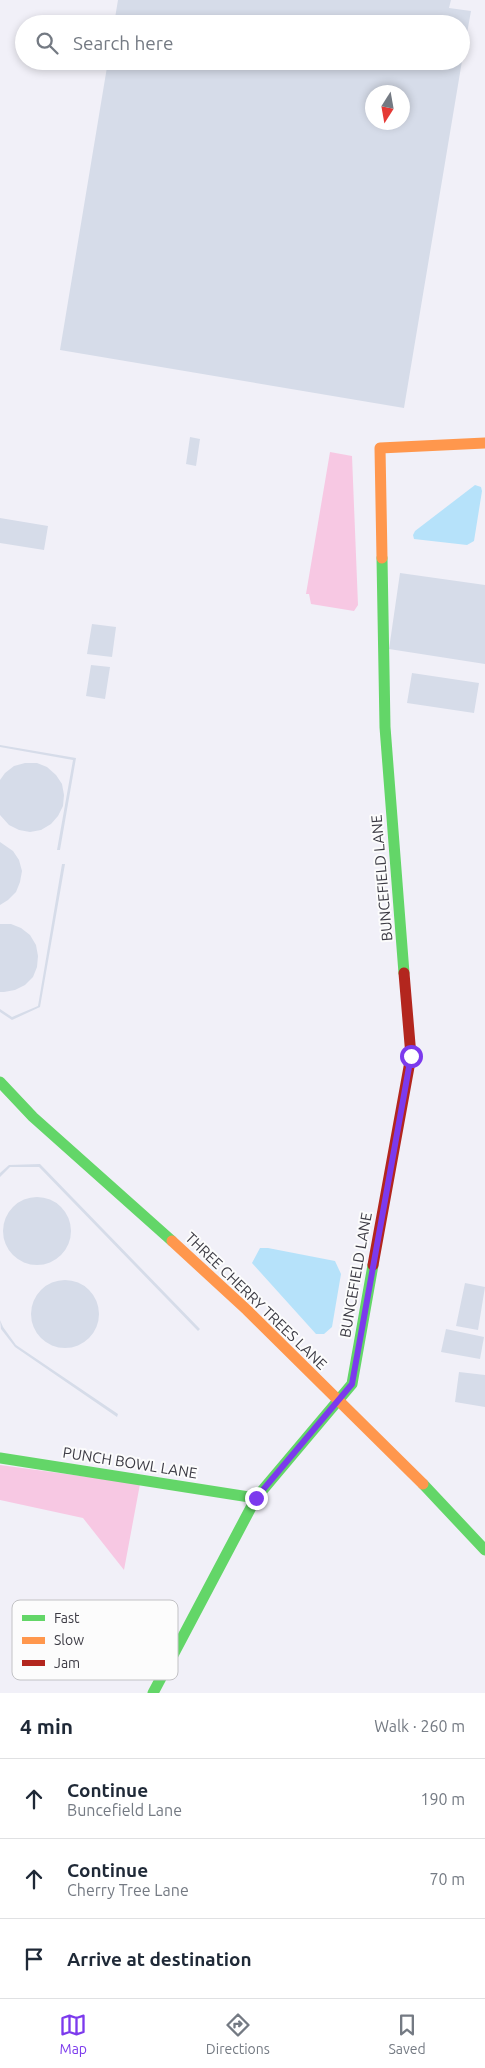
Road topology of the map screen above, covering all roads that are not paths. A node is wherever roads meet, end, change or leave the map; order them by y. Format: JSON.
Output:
{"nodes":[{"id":1,"x":485,"y":443,"type":"edge"},
{"id":2,"x":0,"y":1082,"type":"edge"},
{"id":3,"x":338,"y":1400,"type":"junction"},
{"id":4,"x":0,"y":1458,"type":"edge"},
{"id":5,"x":256,"y":1498,"type":"junction"},
{"id":6,"x":485,"y":1550,"type":"edge"},
{"id":7,"x":178,"y":1646,"type":"edge"},
{"id":8,"x":160,"y":1680,"type":"edge"},
{"id":9,"x":153,"y":1693,"type":"edge"}],
"edges":[{"from":1,"to":3,"type":"street","name":"BUNCEFIELD LANE"},
{"from":2,"to":3,"type":"street","name":"THREE CHERRY TREES LANE"},
{"from":3,"to":5,"type":"street"},
{"from":3,"to":6,"type":"street","name":"THREE CHERRY TREES LANE"},
{"from":4,"to":5,"type":"street","name":"PUNCH BOWL LANE"},
{"from":5,"to":7,"type":"street"},
{"from":8,"to":9,"type":"street"}]}
